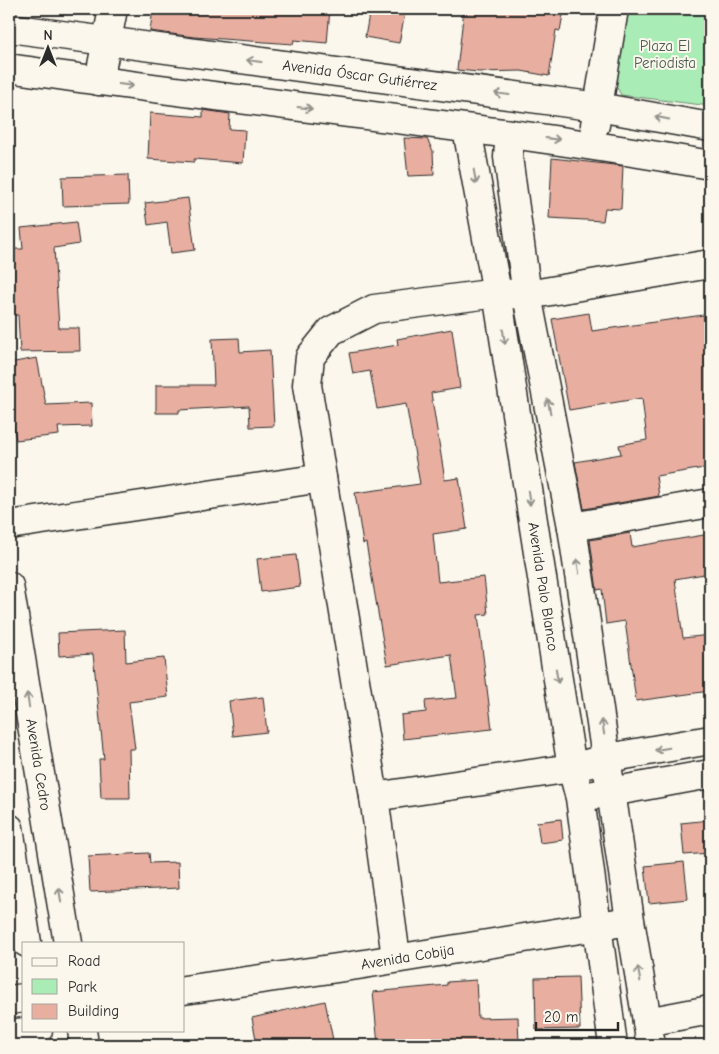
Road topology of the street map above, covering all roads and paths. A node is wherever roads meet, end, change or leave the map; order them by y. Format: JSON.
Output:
{"nodes":[{"id":1,"x":113,"y":9,"type":"edge"},
{"id":2,"x":614,"y":9,"type":"edge"},
{"id":3,"x":9,"y":28,"type":"edge"},
{"id":4,"x":107,"y":41,"type":"junction"},
{"id":5,"x":9,"y":68,"type":"edge"},
{"id":6,"x":99,"y":81,"type":"junction"},
{"id":7,"x":598,"y":107,"type":"junction"},
{"id":8,"x":710,"y":127,"type":"edge"},
{"id":9,"x":467,"y":130,"type":"junction"},
{"id":10,"x":510,"y":134,"type":"junction"},
{"id":11,"x":592,"y":144,"type":"junction"},
{"id":12,"x":710,"y":165,"type":"edge"},
{"id":13,"x":710,"y":264,"type":"edge"},
{"id":14,"x":496,"y":293,"type":"junction"},
{"id":15,"x":527,"y":295,"type":"junction"},
{"id":16,"x":322,"y":478,"type":"junction"},
{"id":17,"x":710,"y":503,"type":"edge"},
{"id":18,"x":9,"y":526,"type":"edge"},
{"id":19,"x":572,"y":527,"type":"junction"},
{"id":20,"x":9,"y":586,"type":"edge"},
{"id":21,"x":710,"y":740,"type":"edge"},
{"id":22,"x":608,"y":758,"type":"junction"},
{"id":23,"x":572,"y":768,"type":"junction"},
{"id":24,"x":710,"y":774,"type":"edge"},
{"id":25,"x":612,"y":791,"type":"junction"},
{"id":26,"x":374,"y":797,"type":"junction"},
{"id":27,"x":580,"y":798,"type":"junction"},
{"id":28,"x":9,"y":828,"type":"edge"},
{"id":29,"x":630,"y":920,"type":"junction"},
{"id":30,"x":598,"y":926,"type":"junction"},
{"id":31,"x":27,"y":942,"type":"edge"},
{"id":32,"x":68,"y":942,"type":"edge"},
{"id":33,"x":396,"y":957,"type":"junction"},
{"id":34,"x":185,"y":990,"type":"edge"},
{"id":35,"x":22,"y":998,"type":"edge"},
{"id":36,"x":9,"y":1000,"type":"edge"},
{"id":37,"x":710,"y":1010,"type":"edge"},
{"id":38,"x":24,"y":1032,"type":"edge"},
{"id":39,"x":40,"y":1032,"type":"edge"},
{"id":40,"x":82,"y":1032,"type":"edge"},
{"id":41,"x":9,"y":1034,"type":"edge"},
{"id":42,"x":649,"y":1034,"type":"edge"},
{"id":43,"x":43,"y":1045,"type":"edge"},
{"id":44,"x":84,"y":1045,"type":"edge"},
{"id":45,"x":613,"y":1045,"type":"edge"}],
"edges":[{"from":1,"to":4,"type":"street"},
{"from":2,"to":7,"type":"street"},
{"from":3,"to":4,"type":"street","name":"Avenida Óscar Gutiérrez"},
{"from":4,"to":6,"type":"street"},
{"from":7,"to":4,"type":"street","name":"Avenida Óscar Gutiérrez","one_way":true},
{"from":5,"to":6,"type":"street"},
{"from":6,"to":9,"type":"street","one_way":true},
{"from":8,"to":7,"type":"street","name":"Avenida Óscar Gutiérrez","one_way":true},
{"from":7,"to":11,"type":"street"},
{"from":9,"to":10,"type":"street"},
{"from":9,"to":14,"type":"street","name":"Avenida Palo Blanco","one_way":true},
{"from":10,"to":11,"type":"street","one_way":true},
{"from":10,"to":15,"type":"street"},
{"from":11,"to":12,"type":"street"},
{"from":13,"to":15,"type":"street"},
{"from":14,"to":15,"type":"street"},
{"from":14,"to":16,"type":"street"},
{"from":14,"to":23,"type":"street","name":"Avenida Palo Blanco","one_way":true},
{"from":19,"to":15,"type":"street","one_way":true},
{"from":16,"to":18,"type":"street"},
{"from":16,"to":26,"type":"street"},
{"from":17,"to":19,"type":"street"},
{"from":22,"to":19,"type":"street","one_way":true},
{"from":32,"to":20,"type":"street","name":"Avenida Cedro","one_way":true},
{"from":21,"to":22,"type":"street","one_way":true},
{"from":22,"to":23,"type":"street"},
{"from":22,"to":25,"type":"street"},
{"from":23,"to":26,"type":"street"},
{"from":23,"to":27,"type":"street","name":"Avenida Palo Blanco"},
{"from":24,"to":25,"type":"street"},
{"from":25,"to":27,"type":"street"},
{"from":25,"to":29,"type":"street"},
{"from":26,"to":33,"type":"street"},
{"from":27,"to":30,"type":"street","name":"Avenida Palo Blanco"},
{"from":28,"to":31,"type":"street"},
{"from":29,"to":30,"type":"street","name":"Avenida Cobija"},
{"from":42,"to":29,"type":"street","one_way":true},
{"from":30,"to":33,"type":"street","name":"Avenida Cobija"},
{"from":30,"to":45,"type":"street","name":"Avenida Palo Blanco"},
{"from":33,"to":34,"type":"street","name":"Avenida Cobija"},
{"from":35,"to":36,"type":"street"},
{"from":37,"to":42,"type":"street"},
{"from":38,"to":41,"type":"street"},
{"from":39,"to":43,"type":"street"},
{"from":40,"to":44,"type":"street"}]}
